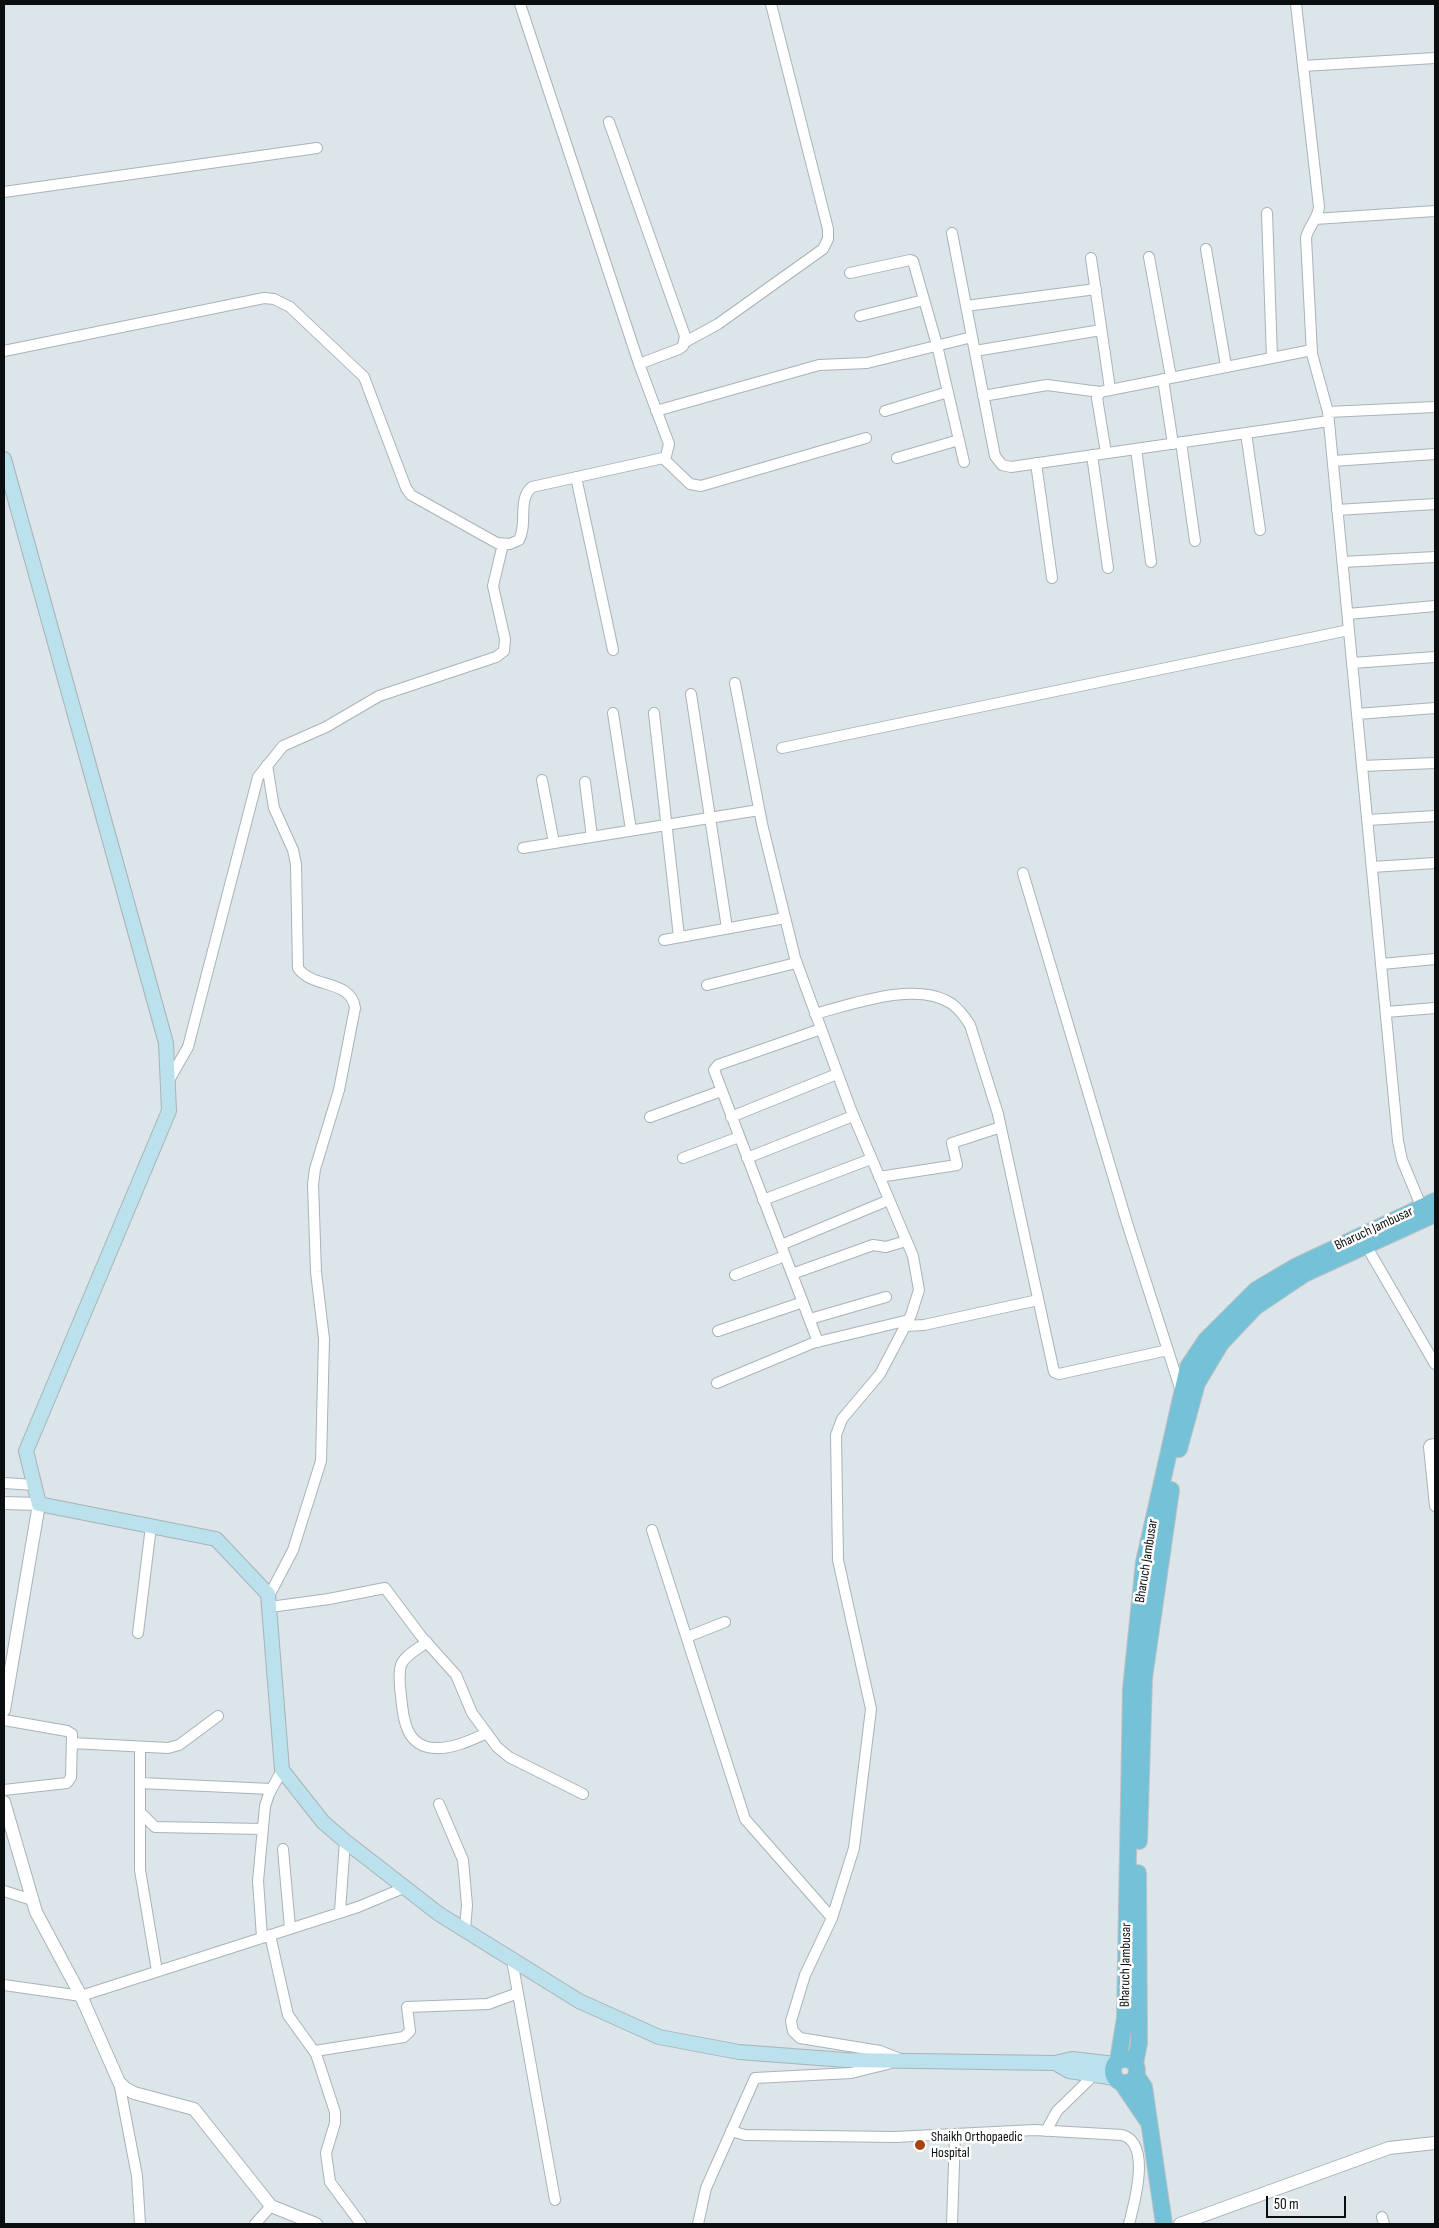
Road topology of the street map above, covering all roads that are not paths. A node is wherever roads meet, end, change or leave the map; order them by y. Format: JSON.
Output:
{"nodes":[{"id":1,"x":520,"y":4,"type":"edge"},
{"id":2,"x":771,"y":4,"type":"edge"},
{"id":3,"x":1296,"y":4,"type":"edge"},
{"id":4,"x":1435,"y":58,"type":"edge"},
{"id":5,"x":1303,"y":66,"type":"junction"},
{"id":6,"x":609,"y":122,"type":"dead end"},
{"id":7,"x":317,"y":148,"type":"dead end"},
{"id":8,"x":4,"y":192,"type":"edge"},
{"id":9,"x":1435,"y":211,"type":"edge"},
{"id":10,"x":1267,"y":213,"type":"dead end"},
{"id":11,"x":1315,"y":219,"type":"junction"},
{"id":12,"x":952,"y":233,"type":"dead end"},
{"id":13,"x":1206,"y":249,"type":"dead end"},
{"id":14,"x":1150,"y":257,"type":"dead end"},
{"id":15,"x":1091,"y":258,"type":"dead end"},
{"id":16,"x":850,"y":273,"type":"dead end"},
{"id":17,"x":1096,"y":289,"type":"junction"},
{"id":18,"x":924,"y":300,"type":"junction"},
{"id":19,"x":966,"y":306,"type":"junction"},
{"id":20,"x":860,"y":316,"type":"dead end"},
{"id":21,"x":1101,"y":330,"type":"junction"},
{"id":22,"x":972,"y":337,"type":"junction"},
{"id":23,"x":685,"y":342,"type":"junction"},
{"id":24,"x":937,"y":345,"type":"junction"},
{"id":25,"x":1312,"y":350,"type":"junction"},
{"id":26,"x":4,"y":351,"type":"edge"},
{"id":27,"x":975,"y":351,"type":"junction"},
{"id":28,"x":1272,"y":358,"type":"junction"},
{"id":29,"x":639,"y":364,"type":"junction"},
{"id":30,"x":1226,"y":366,"type":"junction"},
{"id":31,"x":1167,"y":378,"type":"junction"},
{"id":32,"x":1105,"y":390,"type":"junction"},
{"id":33,"x":948,"y":392,"type":"junction"},
{"id":34,"x":983,"y":396,"type":"junction"},
{"id":35,"x":1435,"y":407,"type":"edge"},
{"id":36,"x":656,"y":411,"type":"junction"},
{"id":37,"x":884,"y":411,"type":"dead end"},
{"id":38,"x":1328,"y":417,"type":"junction"},
{"id":39,"x":1246,"y":433,"type":"junction"},
{"id":40,"x":866,"y":438,"type":"dead end"},
{"id":41,"x":959,"y":440,"type":"junction"},
{"id":42,"x":1177,"y":443,"type":"junction"},
{"id":43,"x":1136,"y":449,"type":"junction"},
{"id":44,"x":1106,"y":453,"type":"junction"},
{"id":45,"x":1435,"y":454,"type":"edge"},
{"id":46,"x":1092,"y":455,"type":"junction"},
{"id":47,"x":663,"y":458,"type":"junction"},
{"id":48,"x":897,"y":458,"type":"dead end"},
{"id":49,"x":4,"y":459,"type":"edge"},
{"id":50,"x":964,"y":462,"type":"dead end"},
{"id":51,"x":1333,"y":462,"type":"junction"},
{"id":52,"x":1036,"y":464,"type":"junction"},
{"id":53,"x":576,"y":477,"type":"junction"},
{"id":54,"x":1435,"y":504,"type":"edge"},
{"id":55,"x":1338,"y":510,"type":"junction"},
{"id":56,"x":1260,"y":530,"type":"dead end"},
{"id":57,"x":1196,"y":541,"type":"dead end"},
{"id":58,"x":503,"y":544,"type":"junction"},
{"id":59,"x":1435,"y":558,"type":"edge"},
{"id":60,"x":1151,"y":562,"type":"dead end"},
{"id":61,"x":1342,"y":562,"type":"junction"},
{"id":62,"x":1108,"y":568,"type":"dead end"},
{"id":63,"x":1052,"y":578,"type":"dead end"},
{"id":64,"x":1435,"y":606,"type":"edge"},
{"id":65,"x":1348,"y":614,"type":"junction"},
{"id":66,"x":1349,"y":630,"type":"junction"},
{"id":67,"x":612,"y":650,"type":"dead end"},
{"id":68,"x":1435,"y":657,"type":"edge"},
{"id":69,"x":1352,"y":664,"type":"junction"},
{"id":70,"x":735,"y":683,"type":"dead end"},
{"id":71,"x":692,"y":694,"type":"dead end"},
{"id":72,"x":1435,"y":708,"type":"edge"},
{"id":73,"x":654,"y":712,"type":"dead end"},
{"id":74,"x":612,"y":713,"type":"dead end"},
{"id":75,"x":1357,"y":714,"type":"junction"},
{"id":76,"x":782,"y":748,"type":"dead end"},
{"id":77,"x":1435,"y":763,"type":"edge"},
{"id":78,"x":267,"y":765,"type":"junction"},
{"id":79,"x":1362,"y":766,"type":"junction"},
{"id":80,"x":542,"y":780,"type":"dead end"},
{"id":81,"x":585,"y":782,"type":"dead end"},
{"id":82,"x":759,"y":810,"type":"junction"},
{"id":83,"x":1435,"y":816,"type":"edge"},
{"id":84,"x":710,"y":817,"type":"junction"},
{"id":85,"x":1368,"y":820,"type":"junction"},
{"id":86,"x":667,"y":824,"type":"junction"},
{"id":87,"x":630,"y":830,"type":"junction"},
{"id":88,"x":592,"y":836,"type":"junction"},
{"id":89,"x":554,"y":843,"type":"junction"},
{"id":90,"x":522,"y":848,"type":"dead end"},
{"id":91,"x":1435,"y":863,"type":"edge"},
{"id":92,"x":1372,"y":868,"type":"junction"},
{"id":93,"x":1023,"y":873,"type":"dead end"},
{"id":94,"x":785,"y":918,"type":"junction"},
{"id":95,"x":727,"y":928,"type":"junction"},
{"id":96,"x":680,"y":937,"type":"junction"},
{"id":97,"x":664,"y":940,"type":"dead end"},
{"id":98,"x":1435,"y":959,"type":"edge"},
{"id":99,"x":796,"y":963,"type":"junction"},
{"id":100,"x":1382,"y":964,"type":"junction"},
{"id":101,"x":707,"y":985,"type":"dead end"},
{"id":102,"x":1435,"y":1008,"type":"edge"},
{"id":103,"x":1386,"y":1012,"type":"junction"},
{"id":104,"x":815,"y":1014,"type":"junction"},
{"id":105,"x":821,"y":1029,"type":"junction"},
{"id":106,"x":837,"y":1074,"type":"junction"},
{"id":107,"x":168,"y":1082,"type":"junction"},
{"id":108,"x":721,"y":1091,"type":"junction"},
{"id":109,"x":853,"y":1116,"type":"junction"},
{"id":110,"x":650,"y":1117,"type":"dead end"},
{"id":111,"x":731,"y":1117,"type":"junction"},
{"id":112,"x":1001,"y":1127,"type":"junction"},
{"id":113,"x":739,"y":1137,"type":"junction"},
{"id":114,"x":683,"y":1158,"type":"dead end"},
{"id":115,"x":747,"y":1158,"type":"junction"},
{"id":116,"x":871,"y":1159,"type":"junction"},
{"id":117,"x":879,"y":1177,"type":"junction"},
{"id":118,"x":763,"y":1200,"type":"junction"},
{"id":119,"x":889,"y":1200,"type":"junction"},
{"id":120,"x":1430,"y":1210,"type":"edge"},
{"id":121,"x":1363,"y":1240,"type":"junction"},
{"id":122,"x":906,"y":1241,"type":"junction"},
{"id":123,"x":781,"y":1245,"type":"junction"},
{"id":124,"x":785,"y":1256,"type":"junction"},
{"id":125,"x":792,"y":1274,"type":"junction"},
{"id":126,"x":735,"y":1275,"type":"dead end"},
{"id":127,"x":886,"y":1297,"type":"dead end"},
{"id":128,"x":1038,"y":1300,"type":"junction"},
{"id":129,"x":803,"y":1302,"type":"junction"},
{"id":130,"x":810,"y":1319,"type":"junction"},
{"id":131,"x":907,"y":1323,"type":"junction"},
{"id":132,"x":718,"y":1331,"type":"dead end"},
{"id":133,"x":818,"y":1342,"type":"junction"},
{"id":134,"x":1168,"y":1350,"type":"junction"},
{"id":135,"x":1435,"y":1364,"type":"edge"},
{"id":136,"x":1194,"y":1372,"type":"junction"},
{"id":137,"x":717,"y":1383,"type":"dead end"},
{"id":138,"x":1181,"y":1392,"type":"junction"},
{"id":139,"x":1435,"y":1444,"type":"edge"},
{"id":140,"x":4,"y":1483,"type":"edge"},
{"id":141,"x":34,"y":1485,"type":"junction"},
{"id":142,"x":4,"y":1503,"type":"edge"},
{"id":143,"x":39,"y":1504,"type":"junction"},
{"id":144,"x":1435,"y":1506,"type":"edge"},
{"id":145,"x":151,"y":1526,"type":"junction"},
{"id":146,"x":652,"y":1530,"type":"dead end"},
{"id":147,"x":269,"y":1601,"type":"junction"},
{"id":148,"x":725,"y":1622,"type":"dead end"},
{"id":149,"x":138,"y":1633,"type":"dead end"},
{"id":150,"x":686,"y":1637,"type":"junction"},
{"id":151,"x":427,"y":1642,"type":"junction"},
{"id":152,"x":4,"y":1710,"type":"edge"},
{"id":153,"x":218,"y":1716,"type":"dead end"},
{"id":154,"x":4,"y":1720,"type":"edge"},
{"id":155,"x":487,"y":1733,"type":"junction"},
{"id":156,"x":72,"y":1743,"type":"junction"},
{"id":157,"x":140,"y":1747,"type":"junction"},
{"id":158,"x":282,"y":1770,"type":"junction"},
{"id":159,"x":140,"y":1783,"type":"junction"},
{"id":160,"x":272,"y":1789,"type":"junction"},
{"id":161,"x":4,"y":1790,"type":"edge"},
{"id":162,"x":583,"y":1794,"type":"dead end"},
{"id":163,"x":4,"y":1802,"type":"edge"},
{"id":164,"x":439,"y":1804,"type":"dead end"},
{"id":165,"x":140,"y":1812,"type":"junction"},
{"id":166,"x":263,"y":1829,"type":"junction"},
{"id":167,"x":345,"y":1841,"type":"junction"},
{"id":168,"x":283,"y":1848,"type":"dead end"},
{"id":169,"x":406,"y":1887,"type":"junction"},
{"id":170,"x":4,"y":1891,"type":"edge"},
{"id":171,"x":32,"y":1900,"type":"junction"},
{"id":172,"x":340,"y":1911,"type":"junction"},
{"id":173,"x":829,"y":1915,"type":"junction"},
{"id":174,"x":290,"y":1928,"type":"junction"},
{"id":175,"x":465,"y":1930,"type":"junction"},
{"id":176,"x":266,"y":1936,"type":"junction"},
{"id":177,"x":512,"y":1960,"type":"junction"},
{"id":178,"x":157,"y":1971,"type":"junction"},
{"id":179,"x":4,"y":1985,"type":"edge"},
{"id":180,"x":518,"y":1993,"type":"junction"},
{"id":181,"x":81,"y":1996,"type":"junction"},
{"id":182,"x":315,"y":2051,"type":"junction"},
{"id":183,"x":904,"y":2060,"type":"junction"},
{"id":184,"x":1054,"y":2063,"type":"junction"},
{"id":185,"x":1123,"y":2071,"type":"junction"},
{"id":186,"x":1094,"y":2075,"type":"junction"},
{"id":187,"x":119,"y":2082,"type":"junction"},
{"id":188,"x":731,"y":2131,"type":"junction"},
{"id":189,"x":1046,"y":2131,"type":"junction"},
{"id":190,"x":955,"y":2134,"type":"junction"},
{"id":191,"x":1435,"y":2144,"type":"edge"},
{"id":192,"x":555,"y":2200,"type":"dead end"},
{"id":193,"x":271,"y":2206,"type":"junction"},
{"id":194,"x":140,"y":2224,"type":"edge"},
{"id":195,"x":255,"y":2224,"type":"edge"},
{"id":196,"x":316,"y":2224,"type":"edge"},
{"id":197,"x":361,"y":2224,"type":"edge"},
{"id":198,"x":698,"y":2224,"type":"edge"},
{"id":199,"x":952,"y":2224,"type":"edge"},
{"id":200,"x":1129,"y":2224,"type":"edge"},
{"id":201,"x":1164,"y":2224,"type":"edge"},
{"id":202,"x":1180,"y":2224,"type":"edge"}],
"edges":[{"from":1,"to":29,"type":"street"},
{"from":2,"to":23,"type":"street"},
{"from":3,"to":5,"type":"street"},
{"from":4,"to":5,"type":"street"},
{"from":5,"to":11,"type":"street"},
{"from":6,"to":23,"type":"street"},
{"from":7,"to":8,"type":"street"},
{"from":9,"to":11,"type":"street"},
{"from":10,"to":28,"type":"street"},
{"from":11,"to":25,"type":"street"},
{"from":12,"to":19,"type":"street"},
{"from":13,"to":30,"type":"street"},
{"from":14,"to":31,"type":"street"},
{"from":15,"to":17,"type":"street"},
{"from":16,"to":18,"type":"street"},
{"from":17,"to":19,"type":"street"},
{"from":17,"to":21,"type":"street"},
{"from":18,"to":20,"type":"street"},
{"from":18,"to":24,"type":"street"},
{"from":19,"to":22,"type":"street"},
{"from":21,"to":27,"type":"street"},
{"from":21,"to":32,"type":"street"},
{"from":22,"to":24,"type":"street"},
{"from":22,"to":27,"type":"street"},
{"from":23,"to":29,"type":"street"},
{"from":24,"to":33,"type":"street"},
{"from":24,"to":36,"type":"street"},
{"from":25,"to":28,"type":"street"},
{"from":25,"to":38,"type":"street"},
{"from":26,"to":58,"type":"street"},
{"from":27,"to":34,"type":"street"},
{"from":28,"to":30,"type":"street"},
{"from":29,"to":36,"type":"street"},
{"from":30,"to":31,"type":"street"},
{"from":31,"to":32,"type":"street"},
{"from":31,"to":42,"type":"street"},
{"from":32,"to":34,"type":"street"},
{"from":32,"to":44,"type":"street"},
{"from":33,"to":37,"type":"street"},
{"from":33,"to":41,"type":"street"},
{"from":34,"to":52,"type":"street"},
{"from":35,"to":38,"type":"street"},
{"from":36,"to":47,"type":"street"},
{"from":38,"to":39,"type":"street"},
{"from":38,"to":51,"type":"street"},
{"from":39,"to":42,"type":"street"},
{"from":39,"to":56,"type":"street"},
{"from":40,"to":47,"type":"street"},
{"from":41,"to":48,"type":"street"},
{"from":41,"to":50,"type":"street"},
{"from":42,"to":43,"type":"street"},
{"from":42,"to":57,"type":"street"},
{"from":43,"to":44,"type":"street"},
{"from":43,"to":60,"type":"street"},
{"from":44,"to":46,"type":"street"},
{"from":45,"to":51,"type":"street"},
{"from":46,"to":52,"type":"street"},
{"from":46,"to":62,"type":"street"},
{"from":47,"to":53,"type":"street"},
{"from":49,"to":107,"type":"main road"},
{"from":51,"to":55,"type":"street"},
{"from":52,"to":63,"type":"street"},
{"from":53,"to":58,"type":"street"},
{"from":53,"to":67,"type":"street"},
{"from":54,"to":55,"type":"street"},
{"from":55,"to":61,"type":"street"},
{"from":58,"to":78,"type":"street"},
{"from":59,"to":61,"type":"street"},
{"from":61,"to":65,"type":"street"},
{"from":64,"to":65,"type":"street"},
{"from":65,"to":66,"type":"street"},
{"from":66,"to":69,"type":"street"},
{"from":66,"to":76,"type":"street"},
{"from":68,"to":69,"type":"street"},
{"from":69,"to":75,"type":"street"},
{"from":70,"to":82,"type":"street"},
{"from":71,"to":84,"type":"street"},
{"from":72,"to":75,"type":"street"},
{"from":73,"to":86,"type":"street"},
{"from":74,"to":87,"type":"street"},
{"from":75,"to":79,"type":"street"},
{"from":77,"to":79,"type":"street"},
{"from":78,"to":107,"type":"street"},
{"from":78,"to":147,"type":"street"},
{"from":79,"to":85,"type":"street"},
{"from":80,"to":89,"type":"street"},
{"from":81,"to":88,"type":"street"},
{"from":82,"to":84,"type":"street"},
{"from":82,"to":94,"type":"street"},
{"from":83,"to":85,"type":"street"},
{"from":84,"to":86,"type":"street"},
{"from":84,"to":95,"type":"street"},
{"from":85,"to":92,"type":"street"},
{"from":86,"to":87,"type":"street"},
{"from":86,"to":96,"type":"street"},
{"from":87,"to":88,"type":"street"},
{"from":88,"to":89,"type":"street"},
{"from":89,"to":90,"type":"street"},
{"from":91,"to":92,"type":"street"},
{"from":92,"to":100,"type":"street"},
{"from":93,"to":134,"type":"street"},
{"from":94,"to":95,"type":"street"},
{"from":94,"to":99,"type":"street"},
{"from":95,"to":96,"type":"street"},
{"from":96,"to":97,"type":"street"},
{"from":98,"to":100,"type":"street"},
{"from":99,"to":101,"type":"street"},
{"from":99,"to":104,"type":"street"},
{"from":100,"to":103,"type":"street"},
{"from":102,"to":103,"type":"street"},
{"from":103,"to":120,"type":"street"},
{"from":104,"to":105,"type":"street"},
{"from":104,"to":112,"type":"street"},
{"from":105,"to":106,"type":"street"},
{"from":105,"to":108,"type":"street"},
{"from":106,"to":109,"type":"street"},
{"from":106,"to":111,"type":"street"},
{"from":107,"to":141,"type":"main road"},
{"from":108,"to":110,"type":"street"},
{"from":108,"to":111,"type":"street"},
{"from":109,"to":115,"type":"street"},
{"from":109,"to":116,"type":"street"},
{"from":111,"to":113,"type":"street"},
{"from":112,"to":117,"type":"street"},
{"from":112,"to":128,"type":"street"},
{"from":113,"to":114,"type":"street"},
{"from":113,"to":115,"type":"street"},
{"from":115,"to":118,"type":"street"},
{"from":116,"to":117,"type":"street"},
{"from":116,"to":118,"type":"street"},
{"from":117,"to":119,"type":"street"},
{"from":118,"to":123,"type":"street"},
{"from":119,"to":122,"type":"street"},
{"from":119,"to":123,"type":"street"},
{"from":120,"to":121,"type":"main road","name":"Bharuch Jambusar"},
{"from":121,"to":135,"type":"street"},
{"from":121,"to":136,"type":"main road","name":"Bharuch Jambusar"},
{"from":122,"to":125,"type":"street"},
{"from":122,"to":131,"type":"street"},
{"from":123,"to":124,"type":"street"},
{"from":124,"to":125,"type":"street"},
{"from":124,"to":126,"type":"street"},
{"from":125,"to":129,"type":"street"},
{"from":127,"to":130,"type":"street"},
{"from":128,"to":131,"type":"street"},
{"from":128,"to":134,"type":"street"},
{"from":129,"to":130,"type":"street"},
{"from":129,"to":132,"type":"street"},
{"from":130,"to":133,"type":"street"},
{"from":131,"to":133,"type":"street"},
{"from":131,"to":173,"type":"street"},
{"from":133,"to":137,"type":"street"},
{"from":134,"to":138,"type":"street"},
{"from":136,"to":138,"type":"main road","name":"Bharuch Jambusar"},
{"from":136,"to":185,"type":"main road","name":"Bharuch Jambusar"},
{"from":138,"to":185,"type":"main road","name":"Bharuch Jambusar"},
{"from":139,"to":144,"type":"street"},
{"from":140,"to":141,"type":"street"},
{"from":141,"to":143,"type":"main road"},
{"from":142,"to":143,"type":"street"},
{"from":143,"to":145,"type":"main road"},
{"from":143,"to":152,"type":"street"},
{"from":145,"to":147,"type":"main road"},
{"from":145,"to":149,"type":"street"},
{"from":146,"to":150,"type":"street"},
{"from":147,"to":151,"type":"street"},
{"from":147,"to":158,"type":"main road"},
{"from":148,"to":150,"type":"street"},
{"from":150,"to":173,"type":"street"},
{"from":151,"to":155,"type":"street"},
{"from":151,"to":155,"type":"street"},
{"from":153,"to":157,"type":"street"},
{"from":154,"to":156,"type":"street"},
{"from":155,"to":162,"type":"street"},
{"from":156,"to":157,"type":"street"},
{"from":156,"to":161,"type":"street"},
{"from":157,"to":159,"type":"street"},
{"from":158,"to":160,"type":"street"},
{"from":158,"to":167,"type":"main road"},
{"from":159,"to":160,"type":"street"},
{"from":159,"to":165,"type":"street"},
{"from":160,"to":166,"type":"street"},
{"from":163,"to":171,"type":"street"},
{"from":164,"to":175,"type":"street"},
{"from":165,"to":166,"type":"street"},
{"from":165,"to":178,"type":"street"},
{"from":166,"to":176,"type":"street"},
{"from":167,"to":169,"type":"main road"},
{"from":167,"to":172,"type":"street"},
{"from":168,"to":174,"type":"street"},
{"from":169,"to":172,"type":"street"},
{"from":169,"to":175,"type":"main road"},
{"from":170,"to":171,"type":"street"},
{"from":171,"to":181,"type":"street"},
{"from":172,"to":174,"type":"street"},
{"from":173,"to":183,"type":"street"},
{"from":174,"to":176,"type":"street"},
{"from":175,"to":177,"type":"main road"},
{"from":176,"to":178,"type":"street"},
{"from":176,"to":182,"type":"street"},
{"from":177,"to":180,"type":"street"},
{"from":177,"to":183,"type":"main road"},
{"from":178,"to":181,"type":"street"},
{"from":179,"to":181,"type":"street"},
{"from":180,"to":182,"type":"street"},
{"from":180,"to":192,"type":"street"},
{"from":181,"to":187,"type":"street"},
{"from":182,"to":197,"type":"street"},
{"from":183,"to":184,"type":"main road"},
{"from":183,"to":188,"type":"street"},
{"from":184,"to":185,"type":"main road"},
{"from":184,"to":186,"type":"main road"},
{"from":185,"to":186,"type":"main road"},
{"from":185,"to":201,"type":"main road"},
{"from":186,"to":189,"type":"street"},
{"from":187,"to":193,"type":"street"},
{"from":187,"to":194,"type":"street"},
{"from":188,"to":190,"type":"street"},
{"from":188,"to":198,"type":"street"},
{"from":189,"to":190,"type":"street"},
{"from":189,"to":200,"type":"street"},
{"from":190,"to":199,"type":"street"},
{"from":191,"to":202,"type":"street"},
{"from":193,"to":195,"type":"street"},
{"from":193,"to":196,"type":"street"}]}
